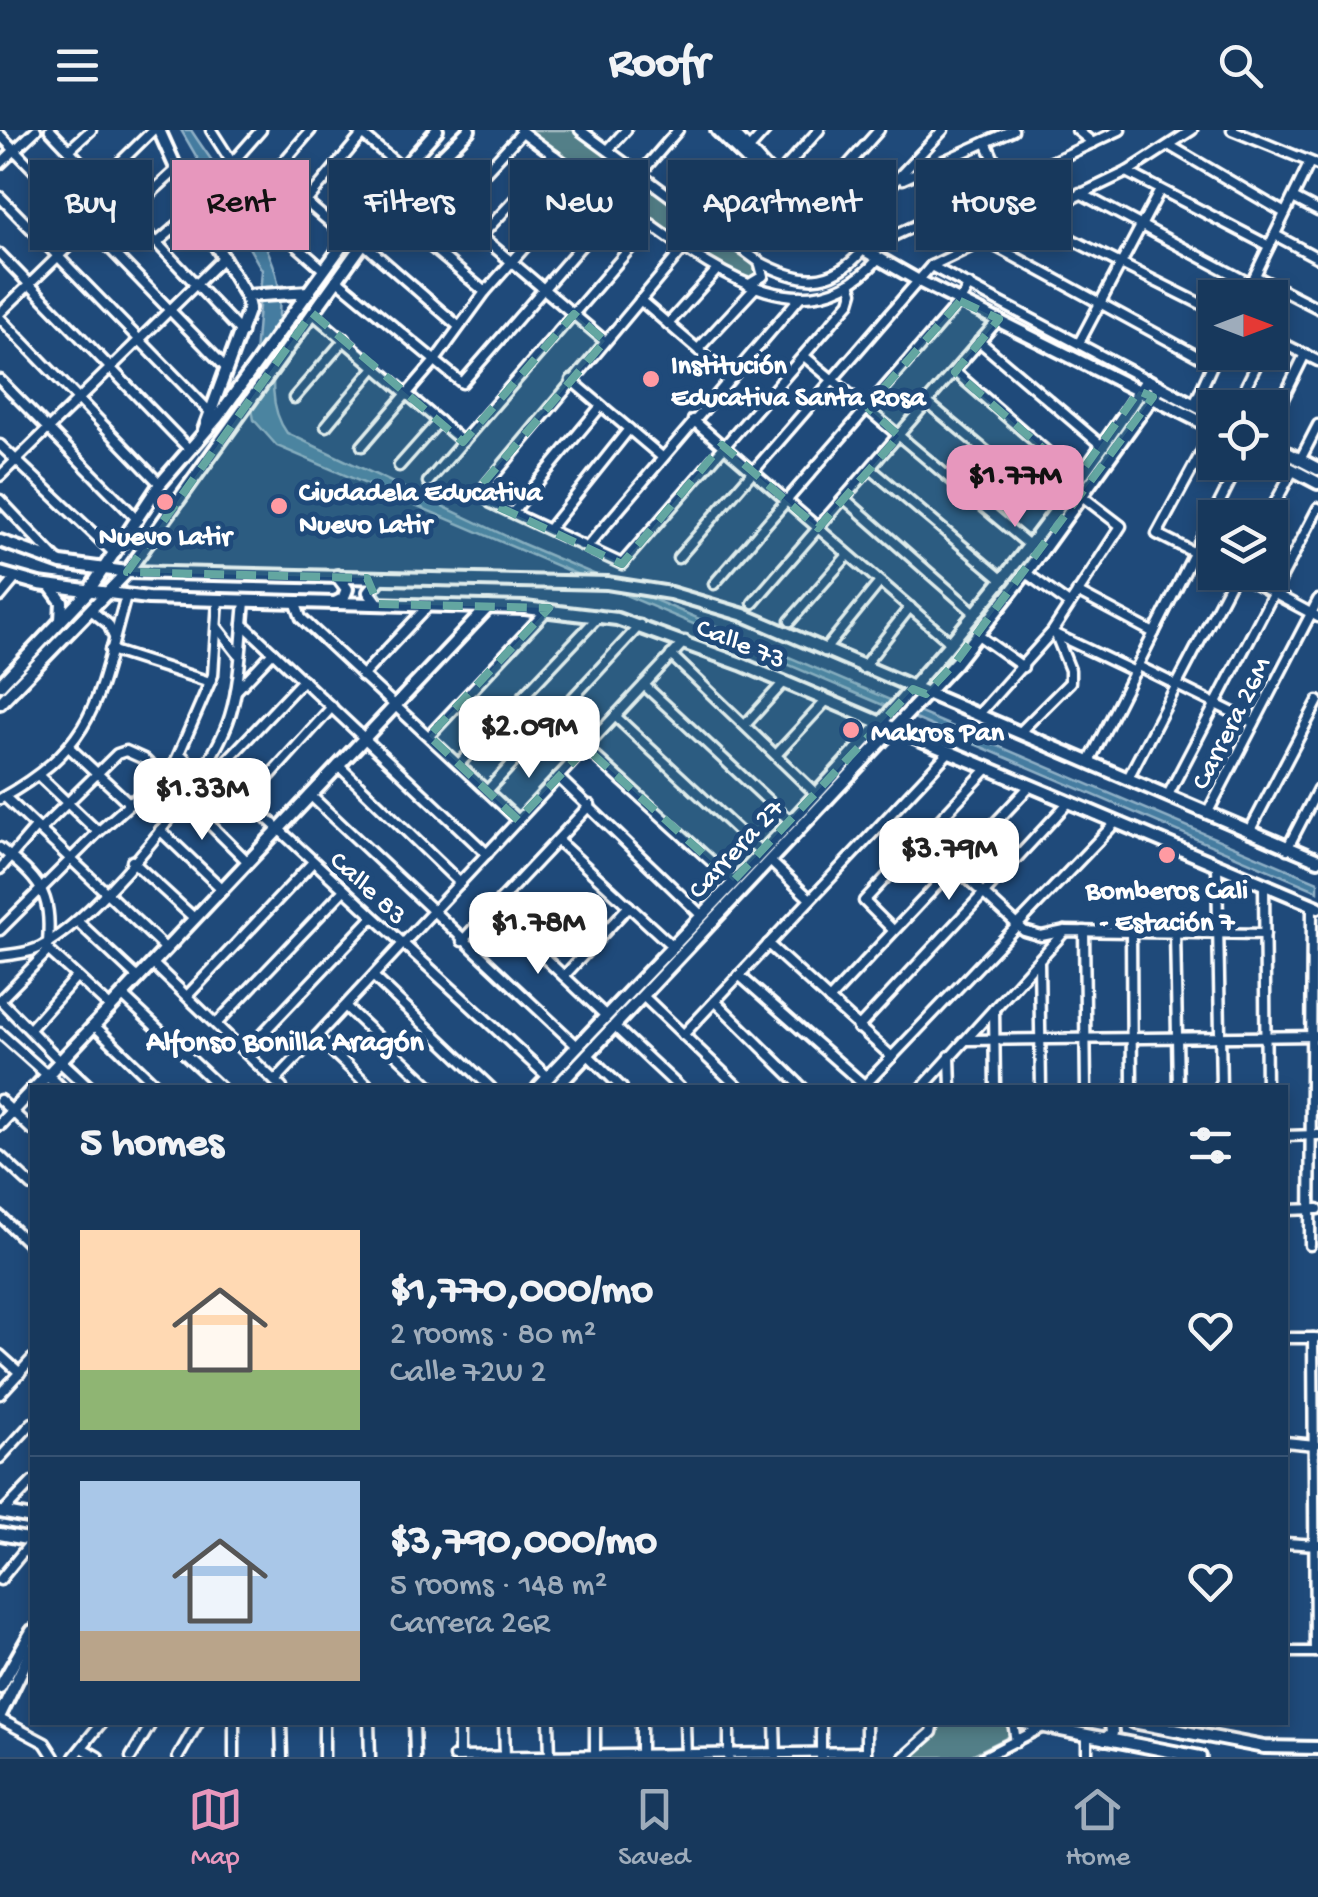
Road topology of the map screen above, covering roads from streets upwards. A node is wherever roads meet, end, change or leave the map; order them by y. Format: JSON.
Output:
{"nodes":[{"id":1,"x":36,"y":130,"type":"edge"},
{"id":2,"x":50,"y":130,"type":"edge"},
{"id":3,"x":91,"y":130,"type":"edge"},
{"id":4,"x":156,"y":130,"type":"edge"},
{"id":5,"x":212,"y":130,"type":"edge"},
{"id":6,"x":260,"y":130,"type":"edge"},
{"id":7,"x":310,"y":130,"type":"edge"},
{"id":8,"x":437,"y":130,"type":"edge"},
{"id":9,"x":469,"y":130,"type":"edge"},
{"id":10,"x":580,"y":130,"type":"edge"},
{"id":11,"x":626,"y":130,"type":"edge"},
{"id":12,"x":678,"y":130,"type":"edge"},
{"id":13,"x":717,"y":130,"type":"edge"},
{"id":14,"x":730,"y":130,"type":"edge"},
{"id":15,"x":766,"y":130,"type":"edge"},
{"id":16,"x":819,"y":130,"type":"edge"},
{"id":17,"x":879,"y":130,"type":"edge"},
{"id":18,"x":943,"y":130,"type":"edge"},
{"id":19,"x":1013,"y":130,"type":"edge"},
{"id":20,"x":1077,"y":130,"type":"edge"},
{"id":21,"x":1109,"y":130,"type":"edge"},
{"id":22,"x":1120,"y":130,"type":"edge"},
{"id":23,"x":1192,"y":130,"type":"edge"},
{"id":24,"x":1232,"y":130,"type":"edge"},
{"id":25,"x":520,"y":131,"type":"edge"},
{"id":26,"x":362,"y":132,"type":"edge"},
{"id":27,"x":0,"y":135,"type":"edge"},
{"id":28,"x":1181,"y":135,"type":"edge"},
{"id":29,"x":1098,"y":140,"type":"junction"},
{"id":30,"x":986,"y":142,"type":"junction"},
{"id":31,"x":1172,"y":147,"type":"junction"},
{"id":32,"x":69,"y":150,"type":"junction"},
{"id":33,"x":608,"y":150,"type":"junction"},
{"id":34,"x":748,"y":150,"type":"junction"},
{"id":35,"x":14,"y":151,"type":"junction"},
{"id":36,"x":555,"y":156,"type":"junction"},
{"id":37,"x":79,"y":160,"type":"edge"},
{"id":38,"x":124,"y":160,"type":"edge"},
{"id":39,"x":229,"y":160,"type":"edge"},
{"id":40,"x":234,"y":160,"type":"edge"},
{"id":41,"x":285,"y":160,"type":"edge"},
{"id":42,"x":340,"y":160,"type":"edge"},
{"id":43,"x":393,"y":160,"type":"edge"},
{"id":44,"x":409,"y":160,"type":"edge"},
{"id":45,"x":438,"y":160,"type":"edge"},
{"id":46,"x":561,"y":160,"type":"edge"},
{"id":47,"x":622,"y":160,"type":"edge"},
{"id":48,"x":745,"y":160,"type":"edge"},
{"id":49,"x":757,"y":160,"type":"edge"},
{"id":50,"x":792,"y":160,"type":"edge"},
{"id":51,"x":852,"y":160,"type":"edge"},
{"id":52,"x":994,"y":160,"type":"edge"},
{"id":53,"x":1053,"y":160,"type":"edge"},
{"id":54,"x":0,"y":164,"type":"edge"},
{"id":55,"x":1314,"y":164,"type":"edge"},
{"id":56,"x":172,"y":165,"type":"edge"},
{"id":57,"x":490,"y":165,"type":"edge"},
{"id":58,"x":648,"y":166,"type":"edge"},
{"id":59,"x":30,"y":168,"type":"edge"},
{"id":60,"x":1127,"y":172,"type":"junction"},
{"id":61,"x":329,"y":173,"type":"edge"},
{"id":62,"x":172,"y":174,"type":"edge"},
{"id":63,"x":899,"y":181,"type":"junction"},
{"id":64,"x":896,"y":184,"type":"edge"},
{"id":65,"x":1160,"y":190,"type":"junction"},
{"id":66,"x":152,"y":192,"type":"edge"},
{"id":67,"x":1080,"y":193,"type":"junction"},
{"id":68,"x":0,"y":197,"type":"edge"},
{"id":69,"x":1071,"y":197,"type":"edge"},
{"id":70,"x":1293,"y":198,"type":"junction"},
{"id":71,"x":1318,"y":212,"type":"edge"},
{"id":72,"x":1285,"y":213,"type":"junction"},
{"id":73,"x":329,"y":222,"type":"edge"},
{"id":74,"x":650,"y":224,"type":"joint"},
{"id":75,"x":1141,"y":226,"type":"junction"},
{"id":76,"x":490,"y":227,"type":"edge"},
{"id":77,"x":172,"y":230,"type":"edge"},
{"id":78,"x":1275,"y":235,"type":"junction"},
{"id":79,"x":152,"y":237,"type":"edge"},
{"id":80,"x":668,"y":237,"type":"edge"},
{"id":81,"x":1071,"y":240,"type":"edge"},
{"id":82,"x":158,"y":243,"type":"junction"},
{"id":83,"x":490,"y":243,"type":"edge"},
{"id":84,"x":1270,"y":246,"type":"junction"},
{"id":85,"x":64,"y":250,"type":"edge"},
{"id":86,"x":109,"y":250,"type":"edge"},
{"id":87,"x":218,"y":250,"type":"edge"},
{"id":88,"x":299,"y":250,"type":"edge"},
{"id":89,"x":339,"y":250,"type":"edge"},
{"id":90,"x":358,"y":250,"type":"edge"},
{"id":91,"x":371,"y":250,"type":"edge"},
{"id":92,"x":434,"y":250,"type":"edge"},
{"id":93,"x":523,"y":250,"type":"edge"},
{"id":94,"x":576,"y":250,"type":"edge"},
{"id":95,"x":682,"y":250,"type":"edge"},
{"id":96,"x":687,"y":250,"type":"edge"},
{"id":97,"x":744,"y":250,"type":"edge"},
{"id":98,"x":866,"y":250,"type":"edge"},
{"id":99,"x":870,"y":250,"type":"edge"},
{"id":100,"x":961,"y":250,"type":"edge"},
{"id":101,"x":1003,"y":250,"type":"edge"},
{"id":102,"x":0,"y":254,"type":"edge"},
{"id":103,"x":59,"y":255,"type":"junction"},
{"id":104,"x":223,"y":258,"type":"junction"},
{"id":105,"x":879,"y":258,"type":"junction"},
{"id":106,"x":1318,"y":258,"type":"edge"},
{"id":107,"x":758,"y":261,"type":"junction"},
{"id":108,"x":512,"y":262,"type":"junction"},
{"id":109,"x":1120,"y":264,"type":"junction"},
{"id":110,"x":931,"y":266,"type":"junction"},
{"id":111,"x":324,"y":270,"type":"junction"},
{"id":112,"x":716,"y":270,"type":"junction"},
{"id":113,"x":336,"y":279,"type":"junction"},
{"id":114,"x":1253,"y":280,"type":"joint"},
{"id":115,"x":920,"y":282,"type":"junction"},
{"id":116,"x":850,"y":283,"type":"junction"},
{"id":117,"x":30,"y":284,"type":"junction"},
{"id":118,"x":196,"y":284,"type":"junction"},
{"id":119,"x":744,"y":284,"type":"junction"},
{"id":120,"x":969,"y":285,"type":"junction"},
{"id":121,"x":542,"y":287,"type":"junction"},
{"id":122,"x":754,"y":288,"type":"junction"},
{"id":123,"x":309,"y":292,"type":"junction"},
{"id":124,"x":484,"y":292,"type":"junction"},
{"id":125,"x":252,"y":295,"type":"junction"},
{"id":126,"x":1288,"y":295,"type":"edge"},
{"id":127,"x":801,"y":296,"type":"junction"},
{"id":128,"x":640,"y":300,"type":"junction"},
{"id":129,"x":960,"y":301,"type":"junction"},
{"id":130,"x":1100,"y":302,"type":"junction"},
{"id":131,"x":1198,"y":303,"type":"edge"},
{"id":132,"x":1318,"y":308,"type":"edge"},
{"id":133,"x":169,"y":311,"type":"junction"},
{"id":134,"x":312,"y":313,"type":"junction"},
{"id":135,"x":574,"y":314,"type":"junction"},
{"id":136,"x":0,"y":316,"type":"edge"},
{"id":137,"x":998,"y":319,"type":"junction"},
{"id":138,"x":668,"y":324,"type":"junction"},
{"id":139,"x":457,"y":325,"type":"junction"},
{"id":140,"x":242,"y":333,"type":"junction"},
{"id":141,"x":141,"y":338,"type":"junction"},
{"id":142,"x":345,"y":339,"type":"junction"},
{"id":143,"x":605,"y":341,"type":"junction"},
{"id":144,"x":979,"y":342,"type":"junction"},
{"id":145,"x":1079,"y":344,"type":"junction"},
{"id":146,"x":1288,"y":346,"type":"edge"},
{"id":147,"x":698,"y":349,"type":"junction"},
{"id":148,"x":1305,"y":354,"type":"junction"},
{"id":149,"x":804,"y":356,"type":"junction"},
{"id":150,"x":1198,"y":356,"type":"edge"},
{"id":151,"x":1318,"y":361,"type":"edge"},
{"id":152,"x":434,"y":362,"type":"junction"},
{"id":153,"x":376,"y":366,"type":"junction"},
{"id":154,"x":110,"y":368,"type":"junction"},
{"id":155,"x":228,"y":370,"type":"junction"},
{"id":156,"x":1209,"y":370,"type":"edge"},
{"id":157,"x":955,"y":372,"type":"junction"},
{"id":158,"x":730,"y":378,"type":"junction"},
{"id":159,"x":0,"y":380,"type":"edge"},
{"id":160,"x":571,"y":380,"type":"junction"},
{"id":161,"x":834,"y":380,"type":"junction"},
{"id":162,"x":1146,"y":380,"type":"junction"},
{"id":163,"x":1287,"y":390,"type":"edge"},
{"id":164,"x":1140,"y":391,"type":"junction"},
{"id":165,"x":1157,"y":392,"type":"junction"},
{"id":166,"x":407,"y":394,"type":"junction"},
{"id":167,"x":294,"y":398,"type":"dead end"},
{"id":168,"x":78,"y":400,"type":"junction"},
{"id":169,"x":928,"y":403,"type":"junction"},
{"id":170,"x":601,"y":406,"type":"junction"},
{"id":171,"x":1194,"y":406,"type":"junction"},
{"id":172,"x":867,"y":408,"type":"junction"},
{"id":173,"x":1198,"y":408,"type":"edge"},
{"id":174,"x":210,"y":412,"type":"junction"},
{"id":175,"x":1198,"y":418,"type":"edge"},
{"id":176,"x":693,"y":420,"type":"junction"},
{"id":177,"x":439,"y":421,"type":"junction"},
{"id":178,"x":1318,"y":425,"type":"edge"},
{"id":179,"x":326,"y":426,"type":"dead end"},
{"id":180,"x":48,"y":429,"type":"junction"},
{"id":181,"x":629,"y":430,"type":"junction"},
{"id":182,"x":202,"y":436,"type":"junction"},
{"id":183,"x":899,"y":436,"type":"junction"},
{"id":184,"x":463,"y":442,"type":"junction"},
{"id":185,"x":722,"y":444,"type":"junction"},
{"id":186,"x":0,"y":445,"type":"edge"},
{"id":187,"x":1101,"y":445,"type":"junction"},
{"id":188,"x":362,"y":446,"type":"dead end"},
{"id":189,"x":188,"y":449,"type":"junction"},
{"id":190,"x":662,"y":457,"type":"junction"},
{"id":191,"x":1288,"y":458,"type":"edge"},
{"id":192,"x":16,"y":460,"type":"junction"},
{"id":193,"x":1198,"y":460,"type":"edge"},
{"id":194,"x":1288,"y":463,"type":"edge"},
{"id":195,"x":1297,"y":465,"type":"junction"},
{"id":196,"x":399,"y":466,"type":"dead end"},
{"id":197,"x":871,"y":469,"type":"junction"},
{"id":198,"x":1318,"y":470,"type":"edge"},
{"id":199,"x":754,"y":471,"type":"junction"},
{"id":200,"x":0,"y":476,"type":"edge"},
{"id":201,"x":1077,"y":478,"type":"junction"},
{"id":202,"x":1231,"y":480,"type":"edge"},
{"id":203,"x":428,"y":482,"type":"dead end"},
{"id":204,"x":160,"y":484,"type":"junction"},
{"id":205,"x":1318,"y":484,"type":"edge"},
{"id":206,"x":1082,"y":496,"type":"junction"},
{"id":207,"x":845,"y":499,"type":"junction"},
{"id":208,"x":0,"y":500,"type":"edge"},
{"id":209,"x":1277,"y":500,"type":"edge"},
{"id":210,"x":788,"y":502,"type":"junction"},
{"id":211,"x":1318,"y":508,"type":"edge"},
{"id":212,"x":1055,"y":509,"type":"junction"},
{"id":213,"x":513,"y":512,"type":"junction"},
{"id":214,"x":138,"y":520,"type":"junction"},
{"id":215,"x":550,"y":528,"type":"junction"},
{"id":216,"x":818,"y":528,"type":"junction"},
{"id":217,"x":0,"y":541,"type":"edge"},
{"id":218,"x":1029,"y":545,"type":"junction"},
{"id":219,"x":588,"y":546,"type":"junction"},
{"id":220,"x":1195,"y":553,"type":"junction"},
{"id":221,"x":115,"y":554,"type":"junction"},
{"id":222,"x":1198,"y":554,"type":"edge"},
{"id":223,"x":848,"y":555,"type":"junction"},
{"id":224,"x":678,"y":558,"type":"dead end"},
{"id":225,"x":61,"y":564,"type":"junction"},
{"id":226,"x":104,"y":570,"type":"junction"},
{"id":227,"x":127,"y":572,"type":"junction"},
{"id":228,"x":0,"y":573,"type":"edge"},
{"id":229,"x":1026,"y":573,"type":"junction"},
{"id":230,"x":336,"y":576,"type":"junction"},
{"id":231,"x":16,"y":579,"type":"junction"},
{"id":232,"x":381,"y":579,"type":"junction"},
{"id":233,"x":1004,"y":580,"type":"junction"},
{"id":234,"x":880,"y":582,"type":"junction"},
{"id":235,"x":714,"y":584,"type":"dead end"},
{"id":236,"x":50,"y":586,"type":"junction"},
{"id":237,"x":1226,"y":590,"type":"edge"},
{"id":238,"x":1269,"y":590,"type":"edge"},
{"id":239,"x":88,"y":592,"type":"junction"},
{"id":240,"x":1077,"y":592,"type":"junction"},
{"id":241,"x":1273,"y":592,"type":"junction"},
{"id":242,"x":108,"y":594,"type":"junction"},
{"id":243,"x":126,"y":596,"type":"junction"},
{"id":244,"x":0,"y":597,"type":"edge"},
{"id":245,"x":1318,"y":600,"type":"edge"},
{"id":246,"x":218,"y":601,"type":"junction"},
{"id":247,"x":245,"y":602,"type":"junction"},
{"id":248,"x":753,"y":603,"type":"dead end"},
{"id":249,"x":296,"y":604,"type":"junction"},
{"id":250,"x":329,"y":604,"type":"junction"},
{"id":251,"x":378,"y":604,"type":"junction"},
{"id":252,"x":1068,"y":604,"type":"junction"},
{"id":253,"x":429,"y":605,"type":"junction"},
{"id":254,"x":488,"y":607,"type":"junction"},
{"id":255,"x":910,"y":608,"type":"junction"},
{"id":256,"x":548,"y":609,"type":"junction"},
{"id":257,"x":92,"y":611,"type":"junction"},
{"id":258,"x":976,"y":614,"type":"junction"},
{"id":259,"x":1314,"y":615,"type":"edge"},
{"id":260,"x":600,"y":616,"type":"junction"},
{"id":261,"x":790,"y":621,"type":"dead end"},
{"id":262,"x":243,"y":624,"type":"junction"},
{"id":263,"x":640,"y":625,"type":"junction"},
{"id":264,"x":217,"y":627,"type":"junction"},
{"id":265,"x":56,"y":628,"type":"junction"},
{"id":266,"x":1154,"y":633,"type":"junction"},
{"id":267,"x":1054,"y":634,"type":"junction"},
{"id":268,"x":978,"y":635,"type":"junction"},
{"id":269,"x":114,"y":636,"type":"junction"},
{"id":270,"x":684,"y":641,"type":"junction"},
{"id":271,"x":951,"y":643,"type":"junction"},
{"id":272,"x":110,"y":650,"type":"junction"},
{"id":273,"x":824,"y":651,"type":"junction"},
{"id":274,"x":273,"y":652,"type":"junction"},
{"id":275,"x":672,"y":656,"type":"junction"},
{"id":276,"x":239,"y":658,"type":"junction"},
{"id":277,"x":862,"y":668,"type":"junction"},
{"id":278,"x":1024,"y":668,"type":"junction"},
{"id":279,"x":1136,"y":669,"type":"junction"},
{"id":280,"x":362,"y":676,"type":"junction"},
{"id":281,"x":211,"y":678,"type":"junction"},
{"id":282,"x":237,"y":680,"type":"junction"},
{"id":283,"x":303,"y":680,"type":"junction"},
{"id":284,"x":784,"y":682,"type":"junction"},
{"id":285,"x":0,"y":685,"type":"edge"},
{"id":286,"x":644,"y":685,"type":"junction"},
{"id":287,"x":1176,"y":686,"type":"junction"},
{"id":288,"x":912,"y":688,"type":"junction"},
{"id":289,"x":236,"y":691,"type":"junction"},
{"id":290,"x":926,"y":694,"type":"junction"},
{"id":291,"x":826,"y":701,"type":"junction"},
{"id":292,"x":1318,"y":701,"type":"edge"},
{"id":293,"x":0,"y":704,"type":"edge"},
{"id":294,"x":1215,"y":704,"type":"junction"},
{"id":295,"x":394,"y":706,"type":"junction"},
{"id":296,"x":332,"y":707,"type":"junction"},
{"id":297,"x":615,"y":716,"type":"junction"},
{"id":298,"x":978,"y":716,"type":"junction"},
{"id":299,"x":1254,"y":723,"type":"junction"},
{"id":300,"x":881,"y":724,"type":"junction"},
{"id":301,"x":744,"y":725,"type":"junction"},
{"id":302,"x":894,"y":730,"type":"junction"},
{"id":303,"x":1020,"y":732,"type":"junction"},
{"id":304,"x":429,"y":736,"type":"junction"},
{"id":305,"x":365,"y":737,"type":"junction"},
{"id":306,"x":586,"y":748,"type":"junction"},
{"id":307,"x":71,"y":749,"type":"junction"},
{"id":308,"x":948,"y":753,"type":"junction"},
{"id":309,"x":180,"y":754,"type":"junction"},
{"id":310,"x":776,"y":755,"type":"junction"},
{"id":311,"x":1089,"y":762,"type":"junction"},
{"id":312,"x":208,"y":764,"type":"junction"},
{"id":313,"x":459,"y":764,"type":"junction"},
{"id":314,"x":338,"y":765,"type":"junction"},
{"id":315,"x":987,"y":769,"type":"junction"},
{"id":316,"x":216,"y":772,"type":"junction"},
{"id":317,"x":96,"y":774,"type":"junction"},
{"id":318,"x":201,"y":774,"type":"junction"},
{"id":319,"x":39,"y":776,"type":"junction"},
{"id":320,"x":558,"y":777,"type":"junction"},
{"id":321,"x":1128,"y":778,"type":"junction"},
{"id":322,"x":160,"y":780,"type":"junction"},
{"id":323,"x":1029,"y":786,"type":"junction"},
{"id":324,"x":1318,"y":789,"type":"edge"},
{"id":325,"x":486,"y":791,"type":"junction"},
{"id":326,"x":816,"y":794,"type":"junction"},
{"id":327,"x":310,"y":796,"type":"junction"},
{"id":328,"x":1168,"y":796,"type":"junction"},
{"id":329,"x":182,"y":798,"type":"junction"},
{"id":330,"x":4,"y":799,"type":"edge"},
{"id":331,"x":248,"y":800,"type":"junction"},
{"id":332,"x":1068,"y":803,"type":"junction"},
{"id":333,"x":67,"y":804,"type":"junction"},
{"id":334,"x":130,"y":804,"type":"junction"},
{"id":335,"x":590,"y":805,"type":"junction"},
{"id":336,"x":0,"y":810,"type":"edge"},
{"id":337,"x":1208,"y":812,"type":"junction"},
{"id":338,"x":518,"y":820,"type":"junction"},
{"id":339,"x":790,"y":821,"type":"junction"},
{"id":340,"x":1116,"y":822,"type":"junction"},
{"id":341,"x":38,"y":828,"type":"junction"},
{"id":342,"x":160,"y":830,"type":"junction"},
{"id":343,"x":279,"y":830,"type":"junction"},
{"id":344,"x":98,"y":832,"type":"junction"},
{"id":345,"x":1249,"y":832,"type":"junction"},
{"id":346,"x":558,"y":841,"type":"junction"},
{"id":347,"x":0,"y":848,"type":"edge"},
{"id":348,"x":1287,"y":849,"type":"junction"},
{"id":349,"x":761,"y":852,"type":"junction"},
{"id":350,"x":488,"y":854,"type":"junction"},
{"id":351,"x":11,"y":857,"type":"junction"},
{"id":352,"x":1318,"y":860,"type":"edge"},
{"id":353,"x":73,"y":861,"type":"junction"},
{"id":354,"x":132,"y":861,"type":"junction"},
{"id":355,"x":770,"y":861,"type":"junction"},
{"id":356,"x":248,"y":862,"type":"junction"},
{"id":357,"x":312,"y":863,"type":"junction"},
{"id":358,"x":954,"y":866,"type":"junction"},
{"id":359,"x":1218,"y":866,"type":"junction"},
{"id":360,"x":0,"y":869,"type":"edge"},
{"id":361,"x":733,"y":881,"type":"junction"},
{"id":362,"x":460,"y":883,"type":"junction"},
{"id":363,"x":1264,"y":886,"type":"junction"},
{"id":364,"x":42,"y":887,"type":"junction"},
{"id":365,"x":222,"y":888,"type":"junction"},
{"id":366,"x":102,"y":890,"type":"junction"},
{"id":367,"x":342,"y":892,"type":"junction"},
{"id":368,"x":983,"y":894,"type":"junction"},
{"id":369,"x":810,"y":900,"type":"junction"},
{"id":370,"x":629,"y":906,"type":"junction"},
{"id":371,"x":1315,"y":906,"type":"edge"},
{"id":372,"x":495,"y":911,"type":"junction"},
{"id":373,"x":432,"y":914,"type":"junction"},
{"id":374,"x":702,"y":914,"type":"junction"},
{"id":375,"x":194,"y":918,"type":"junction"},
{"id":376,"x":371,"y":919,"type":"junction"},
{"id":377,"x":77,"y":921,"type":"junction"},
{"id":378,"x":1020,"y":927,"type":"junction"},
{"id":379,"x":0,"y":930,"type":"edge"},
{"id":380,"x":893,"y":930,"type":"junction"},
{"id":381,"x":1065,"y":930,"type":"junction"},
{"id":382,"x":1084,"y":930,"type":"junction"},
{"id":383,"x":1131,"y":930,"type":"junction"},
{"id":384,"x":1175,"y":931,"type":"junction"},
{"id":385,"x":1218,"y":931,"type":"junction"},
{"id":386,"x":1265,"y":934,"type":"junction"},
{"id":387,"x":462,"y":942,"type":"junction"},
{"id":388,"x":768,"y":944,"type":"junction"},
{"id":389,"x":47,"y":946,"type":"junction"},
{"id":390,"x":402,"y":946,"type":"junction"},
{"id":391,"x":672,"y":946,"type":"junction"},
{"id":392,"x":166,"y":949,"type":"junction"},
{"id":393,"x":0,"y":956,"type":"edge"},
{"id":394,"x":1039,"y":962,"type":"junction"},
{"id":395,"x":153,"y":964,"type":"junction"},
{"id":396,"x":739,"y":975,"type":"junction"},
{"id":397,"x":76,"y":976,"type":"junction"},
{"id":398,"x":564,"y":976,"type":"junction"},
{"id":399,"x":374,"y":977,"type":"junction"},
{"id":400,"x":139,"y":979,"type":"junction"},
{"id":401,"x":188,"y":995,"type":"junction"},
{"id":402,"x":123,"y":996,"type":"junction"},
{"id":403,"x":643,"y":996,"type":"junction"},
{"id":404,"x":0,"y":1000,"type":"edge"},
{"id":405,"x":828,"y":1000,"type":"junction"},
{"id":406,"x":714,"y":1001,"type":"junction"},
{"id":407,"x":346,"y":1007,"type":"junction"},
{"id":408,"x":111,"y":1008,"type":"junction"},
{"id":409,"x":994,"y":1009,"type":"junction"},
{"id":410,"x":15,"y":1014,"type":"junction"},
{"id":411,"x":606,"y":1016,"type":"junction"},
{"id":412,"x":217,"y":1023,"type":"junction"},
{"id":413,"x":94,"y":1026,"type":"junction"},
{"id":414,"x":614,"y":1026,"type":"junction"},
{"id":415,"x":858,"y":1028,"type":"junction"},
{"id":416,"x":30,"y":1029,"type":"junction"},
{"id":417,"x":0,"y":1031,"type":"edge"},
{"id":418,"x":682,"y":1035,"type":"junction"},
{"id":419,"x":1314,"y":1036,"type":"edge"},
{"id":420,"x":1220,"y":1037,"type":"junction"},
{"id":421,"x":1266,"y":1037,"type":"junction"},
{"id":422,"x":318,"y":1038,"type":"junction"},
{"id":423,"x":1086,"y":1038,"type":"junction"},
{"id":424,"x":1132,"y":1038,"type":"junction"},
{"id":425,"x":1177,"y":1038,"type":"junction"},
{"id":426,"x":1040,"y":1039,"type":"junction"},
{"id":427,"x":967,"y":1040,"type":"junction"},
{"id":428,"x":995,"y":1040,"type":"junction"},
{"id":429,"x":577,"y":1046,"type":"junction"},
{"id":430,"x":246,"y":1050,"type":"junction"},
{"id":431,"x":587,"y":1054,"type":"junction"},
{"id":432,"x":950,"y":1056,"type":"junction"},
{"id":433,"x":892,"y":1057,"type":"junction"},
{"id":434,"x":60,"y":1061,"type":"junction"},
{"id":435,"x":47,"y":1075,"type":"junction"},
{"id":436,"x":278,"y":1084,"type":"edge"},
{"id":437,"x":38,"y":1085,"type":"edge"},
{"id":438,"x":57,"y":1085,"type":"edge"},
{"id":439,"x":86,"y":1085,"type":"edge"},
{"id":440,"x":157,"y":1085,"type":"edge"},
{"id":441,"x":217,"y":1085,"type":"edge"},
{"id":442,"x":368,"y":1085,"type":"edge"},
{"id":443,"x":429,"y":1085,"type":"edge"},
{"id":444,"x":489,"y":1085,"type":"edge"},
{"id":445,"x":555,"y":1085,"type":"edge"},
{"id":446,"x":619,"y":1085,"type":"edge"},
{"id":447,"x":677,"y":1085,"type":"edge"},
{"id":448,"x":735,"y":1085,"type":"edge"},
{"id":449,"x":799,"y":1085,"type":"edge"},
{"id":450,"x":862,"y":1085,"type":"edge"},
{"id":451,"x":864,"y":1085,"type":"edge"},
{"id":452,"x":925,"y":1085,"type":"edge"},
{"id":453,"x":951,"y":1085,"type":"edge"},
{"id":454,"x":996,"y":1085,"type":"edge"},
{"id":455,"x":1041,"y":1085,"type":"edge"},
{"id":456,"x":1086,"y":1085,"type":"edge"},
{"id":457,"x":1132,"y":1085,"type":"edge"},
{"id":458,"x":1178,"y":1085,"type":"edge"},
{"id":459,"x":1220,"y":1085,"type":"edge"},
{"id":460,"x":1266,"y":1085,"type":"edge"},
{"id":461,"x":30,"y":1093,"type":"edge"},
{"id":462,"x":0,"y":1100,"type":"edge"},
{"id":463,"x":12,"y":1111,"type":"junction"},
{"id":464,"x":0,"y":1124,"type":"edge"},
{"id":465,"x":30,"y":1128,"type":"edge"},
{"id":466,"x":1314,"y":1135,"type":"edge"},
{"id":467,"x":1288,"y":1136,"type":"edge"},
{"id":468,"x":0,"y":1156,"type":"edge"},
{"id":469,"x":30,"y":1184,"type":"edge"},
{"id":470,"x":1314,"y":1209,"type":"edge"},
{"id":471,"x":1288,"y":1210,"type":"edge"},
{"id":472,"x":0,"y":1216,"type":"edge"},
{"id":473,"x":30,"y":1245,"type":"edge"},
{"id":474,"x":1310,"y":1245,"type":"dead end"},
{"id":475,"x":1288,"y":1338,"type":"edge"},
{"id":476,"x":1316,"y":1338,"type":"edge"},
{"id":477,"x":0,"y":1355,"type":"edge"},
{"id":478,"x":30,"y":1362,"type":"edge"},
{"id":479,"x":20,"y":1373,"type":"junction"},
{"id":480,"x":0,"y":1394,"type":"edge"},
{"id":481,"x":30,"y":1425,"type":"edge"},
{"id":482,"x":1288,"y":1442,"type":"edge"},
{"id":483,"x":1316,"y":1444,"type":"edge"},
{"id":484,"x":0,"y":1458,"type":"edge"},
{"id":485,"x":30,"y":1484,"type":"edge"},
{"id":486,"x":2,"y":1512,"type":"edge"},
{"id":487,"x":30,"y":1518,"type":"edge"},
{"id":488,"x":0,"y":1534,"type":"edge"},
{"id":489,"x":30,"y":1541,"type":"edge"},
{"id":490,"x":30,"y":1543,"type":"edge"},
{"id":491,"x":1288,"y":1544,"type":"edge"},
{"id":492,"x":1316,"y":1546,"type":"edge"},
{"id":493,"x":0,"y":1580,"type":"edge"},
{"id":494,"x":30,"y":1634,"type":"edge"},
{"id":495,"x":1288,"y":1652,"type":"edge"},
{"id":496,"x":1317,"y":1652,"type":"edge"},
{"id":497,"x":30,"y":1653,"type":"edge"},
{"id":498,"x":4,"y":1667,"type":"edge"},
{"id":499,"x":0,"y":1687,"type":"edge"},
{"id":500,"x":0,"y":1717,"type":"edge"},
{"id":501,"x":100,"y":1725,"type":"edge"},
{"id":502,"x":150,"y":1725,"type":"edge"},
{"id":503,"x":196,"y":1725,"type":"edge"},
{"id":504,"x":234,"y":1725,"type":"edge"},
{"id":505,"x":281,"y":1725,"type":"edge"},
{"id":506,"x":324,"y":1725,"type":"edge"},
{"id":507,"x":370,"y":1725,"type":"edge"},
{"id":508,"x":414,"y":1725,"type":"edge"},
{"id":509,"x":459,"y":1725,"type":"edge"},
{"id":510,"x":504,"y":1725,"type":"edge"},
{"id":511,"x":550,"y":1725,"type":"edge"},
{"id":512,"x":595,"y":1725,"type":"edge"},
{"id":513,"x":641,"y":1725,"type":"edge"},
{"id":514,"x":685,"y":1725,"type":"edge"},
{"id":515,"x":729,"y":1725,"type":"edge"},
{"id":516,"x":775,"y":1725,"type":"edge"},
{"id":517,"x":821,"y":1725,"type":"edge"},
{"id":518,"x":866,"y":1725,"type":"edge"},
{"id":519,"x":933,"y":1725,"type":"edge"},
{"id":520,"x":1016,"y":1725,"type":"edge"},
{"id":521,"x":1032,"y":1725,"type":"edge"},
{"id":522,"x":1111,"y":1725,"type":"edge"},
{"id":523,"x":1134,"y":1725,"type":"edge"},
{"id":524,"x":1147,"y":1725,"type":"edge"},
{"id":525,"x":1043,"y":1727,"type":"junction"},
{"id":526,"x":1087,"y":1735,"type":"junction"},
{"id":527,"x":1105,"y":1738,"type":"junction"},
{"id":528,"x":1016,"y":1742,"type":"junction"},
{"id":529,"x":45,"y":1743,"type":"junction"},
{"id":530,"x":1136,"y":1745,"type":"junction"},
{"id":531,"x":84,"y":1748,"type":"junction"},
{"id":532,"x":1318,"y":1748,"type":"edge"},
{"id":533,"x":821,"y":1754,"type":"edge"},
{"id":534,"x":776,"y":1755,"type":"edge"},
{"id":535,"x":867,"y":1755,"type":"edge"},
{"id":536,"x":596,"y":1756,"type":"edge"},
{"id":537,"x":641,"y":1756,"type":"edge"},
{"id":538,"x":686,"y":1756,"type":"edge"},
{"id":539,"x":729,"y":1756,"type":"edge"},
{"id":540,"x":906,"y":1756,"type":"edge"},
{"id":541,"x":38,"y":1757,"type":"edge"},
{"id":542,"x":54,"y":1757,"type":"edge"},
{"id":543,"x":74,"y":1757,"type":"edge"},
{"id":544,"x":98,"y":1757,"type":"edge"},
{"id":545,"x":131,"y":1757,"type":"edge"},
{"id":546,"x":178,"y":1757,"type":"edge"},
{"id":547,"x":234,"y":1757,"type":"edge"},
{"id":548,"x":282,"y":1757,"type":"edge"},
{"id":549,"x":324,"y":1757,"type":"edge"},
{"id":550,"x":370,"y":1757,"type":"edge"},
{"id":551,"x":415,"y":1757,"type":"edge"},
{"id":552,"x":457,"y":1757,"type":"edge"},
{"id":553,"x":505,"y":1757,"type":"edge"},
{"id":554,"x":550,"y":1757,"type":"edge"},
{"id":555,"x":984,"y":1757,"type":"edge"},
{"id":556,"x":1087,"y":1757,"type":"edge"},
{"id":557,"x":1200,"y":1757,"type":"edge"}],
"edges":[{"from":1,"to":35,"type":"street"},
{"from":2,"to":32,"type":"street"},
{"from":3,"to":32,"type":"street"},
{"from":4,"to":38,"type":"street"},
{"from":4,"to":56,"type":"street"},
{"from":5,"to":39,"type":"street"},
{"from":6,"to":40,"type":"street"},
{"from":7,"to":41,"type":"street"},
{"from":8,"to":44,"type":"street"},
{"from":9,"to":45,"type":"street"},
{"from":10,"to":33,"type":"street"},
{"from":11,"to":33,"type":"street"},
{"from":12,"to":58,"type":"street"},
{"from":13,"to":48,"type":"street"},
{"from":14,"to":34,"type":"street"},
{"from":15,"to":34,"type":"street"},
{"from":16,"to":50,"type":"street"},
{"from":17,"to":51,"type":"street"},
{"from":18,"to":63,"type":"street"},
{"from":19,"to":30,"type":"street"},
{"from":20,"to":29,"type":"street"},
{"from":21,"to":29,"type":"street"},
{"from":22,"to":29,"type":"street"},
{"from":23,"to":28,"type":"street"},
{"from":24,"to":55,"type":"street"},
{"from":25,"to":36,"type":"street"},
{"from":25,"to":57,"type":"street"},
{"from":26,"to":42,"type":"street"},
{"from":26,"to":43,"type":"street"},
{"from":27,"to":35,"type":"street"},
{"from":28,"to":31,"type":"street"},
{"from":29,"to":53,"type":"street"},
{"from":30,"to":52,"type":"street"},
{"from":30,"to":63,"type":"street"},
{"from":31,"to":60,"type":"street"},
{"from":31,"to":72,"type":"street"},
{"from":32,"to":37,"type":"street"},
{"from":33,"to":47,"type":"street"},
{"from":34,"to":49,"type":"street"},
{"from":35,"to":54,"type":"street"},
{"from":35,"to":59,"type":"street"},
{"from":36,"to":46,"type":"street"},
{"from":36,"to":76,"type":"street"},
{"from":55,"to":70,"type":"street"},
{"from":60,"to":65,"type":"street"},
{"from":60,"to":67,"type":"street"},
{"from":61,"to":73,"type":"street"},
{"from":62,"to":66,"type":"street"},
{"from":63,"to":64,"type":"street"},
{"from":65,"to":75,"type":"street"},
{"from":65,"to":84,"type":"street"},
{"from":67,"to":69,"type":"street"},
{"from":67,"to":75,"type":"street"},
{"from":68,"to":103,"type":"street"},
{"from":70,"to":71,"type":"street"},
{"from":70,"to":72,"type":"street"},
{"from":72,"to":78,"type":"street"},
{"from":74,"to":80,"type":"street"},
{"from":74,"to":135,"type":"street"},
{"from":75,"to":109,"type":"street"},
{"from":75,"to":114,"type":"street"},
{"from":77,"to":82,"type":"street"},
{"from":78,"to":84,"type":"street"},
{"from":78,"to":106,"type":"street"},
{"from":79,"to":82,"type":"street"},
{"from":81,"to":109,"type":"street"},
{"from":82,"to":118,"type":"street"},
{"from":83,"to":108,"type":"street"},
{"from":84,"to":114,"type":"street"},
{"from":85,"to":103,"type":"street"},
{"from":86,"to":133,"type":"street"},
{"from":87,"to":104,"type":"street"},
{"from":88,"to":111,"type":"street"},
{"from":89,"to":111,"type":"street"},
{"from":90,"to":113,"type":"street"},
{"from":91,"to":139,"type":"street"},
{"from":92,"to":124,"type":"street"},
{"from":93,"to":108,"type":"street"},
{"from":94,"to":121,"type":"street"},
{"from":95,"to":128,"type":"street"},
{"from":96,"to":112,"type":"street"},
{"from":97,"to":107,"type":"street"},
{"from":98,"to":107,"type":"street"},
{"from":99,"to":105,"type":"street"},
{"from":100,"to":110,"type":"street"},
{"from":101,"to":130,"type":"street"},
{"from":102,"to":117,"type":"street"},
{"from":103,"to":117,"type":"street"},
{"from":103,"to":141,"type":"street"},
{"from":104,"to":118,"type":"street"},
{"from":104,"to":125,"type":"street"},
{"from":105,"to":115,"type":"street"},
{"from":105,"to":116,"type":"street"},
{"from":107,"to":119,"type":"street"},
{"from":108,"to":121,"type":"street"},
{"from":108,"to":124,"type":"street"},
{"from":109,"to":130,"type":"street"},
{"from":109,"to":131,"type":"street"},
{"from":110,"to":115,"type":"street"},
{"from":110,"to":120,"type":"street"},
{"from":111,"to":123,"type":"street"},
{"from":112,"to":119,"type":"street"},
{"from":112,"to":138,"type":"street"},
{"from":113,"to":134,"type":"street"},
{"from":113,"to":152,"type":"street"},
{"from":115,"to":129,"type":"street"},
{"from":115,"to":161,"type":"street"},
{"from":116,"to":127,"type":"street"},
{"from":116,"to":149,"type":"street"},
{"from":117,"to":136,"type":"street"},
{"from":117,"to":154,"type":"street"},
{"from":118,"to":133,"type":"street"},
{"from":118,"to":140,"type":"street"},
{"from":119,"to":122,"type":"street"},
{"from":120,"to":129,"type":"street"},
{"from":120,"to":145,"type":"street"},
{"from":121,"to":135,"type":"street"},
{"from":121,"to":152,"type":"street"},
{"from":122,"to":127,"type":"street"},
{"from":122,"to":147,"type":"street"},
{"from":123,"to":125,"type":"street"},
{"from":123,"to":182,"type":"street"},
{"from":124,"to":139,"type":"street"},
{"from":125,"to":140,"type":"street"},
{"from":126,"to":132,"type":"street"},
{"from":127,"to":158,"type":"street"},
{"from":128,"to":138,"type":"street"},
{"from":128,"to":143,"type":"street"},
{"from":129,"to":137,"type":"street"},
{"from":129,"to":172,"type":"street"},
{"from":130,"to":145,"type":"street"},
{"from":130,"to":150,"type":"street"},
{"from":133,"to":141,"type":"street"},
{"from":133,"to":155,"type":"street"},
{"from":134,"to":142,"type":"street"},
{"from":134,"to":227,"type":"street"},
{"from":135,"to":143,"type":"street"},
{"from":135,"to":184,"type":"street"},
{"from":136,"to":168,"type":"street"},
{"from":137,"to":144,"type":"street"},
{"from":137,"to":164,"type":"street"},
{"from":138,"to":147,"type":"street"},
{"from":139,"to":152,"type":"street"},
{"from":140,"to":155,"type":"street"},
{"from":141,"to":154,"type":"street"},
{"from":141,"to":174,"type":"street"},
{"from":142,"to":153,"type":"street"},
{"from":142,"to":167,"type":"street"},
{"from":143,"to":160,"type":"street"},
{"from":144,"to":157,"type":"street"},
{"from":144,"to":187,"type":"street"},
{"from":145,"to":162,"type":"street"},
{"from":146,"to":148,"type":"street"},
{"from":147,"to":158,"type":"street"},
{"from":148,"to":151,"type":"street"},
{"from":148,"to":163,"type":"street"},
{"from":149,"to":161,"type":"street"},
{"from":149,"to":185,"type":"street"},
{"from":152,"to":166,"type":"street"},
{"from":153,"to":166,"type":"street"},
{"from":153,"to":179,"type":"street"},
{"from":154,"to":168,"type":"street"},
{"from":154,"to":189,"type":"street"},
{"from":155,"to":174,"type":"street"},
{"from":156,"to":171,"type":"street"},
{"from":157,"to":169,"type":"street"},
{"from":157,"to":201,"type":"street"},
{"from":158,"to":176,"type":"street"},
{"from":159,"to":180,"type":"street"},
{"from":160,"to":170,"type":"street"},
{"from":160,"to":213,"type":"street"},
{"from":161,"to":172,"type":"street"},
{"from":161,"to":199,"type":"street"},
{"from":162,"to":164,"type":"street"},
{"from":162,"to":165,"type":"street"},
{"from":164,"to":165,"type":"street"},
{"from":164,"to":187,"type":"street"},
{"from":165,"to":171,"type":"street"},
{"from":165,"to":175,"type":"street"},
{"from":165,"to":206,"type":"street"},
{"from":166,"to":177,"type":"street"},
{"from":166,"to":188,"type":"street"},
{"from":168,"to":180,"type":"street"},
{"from":168,"to":204,"type":"street"},
{"from":169,"to":183,"type":"street"},
{"from":169,"to":212,"type":"street"},
{"from":170,"to":181,"type":"street"},
{"from":170,"to":213,"type":"street"},
{"from":171,"to":173,"type":"street"},
{"from":172,"to":183,"type":"street"},
{"from":172,"to":210,"type":"street"},
{"from":174,"to":182,"type":"street"},
{"from":176,"to":185,"type":"street"},
{"from":176,"to":190,"type":"street"},
{"from":177,"to":184,"type":"street"},
{"from":177,"to":196,"type":"street"},
{"from":178,"to":195,"type":"street"},
{"from":180,"to":192,"type":"street"},
{"from":180,"to":214,"type":"street"},
{"from":181,"to":190,"type":"street"},
{"from":181,"to":215,"type":"street"},
{"from":182,"to":189,"type":"street"},
{"from":183,"to":197,"type":"street"},
{"from":183,"to":218,"type":"street"},
{"from":184,"to":203,"type":"street"},
{"from":185,"to":199,"type":"street"},
{"from":185,"to":219,"type":"street"},
{"from":186,"to":192,"type":"street"},
{"from":187,"to":201,"type":"street"},
{"from":189,"to":204,"type":"street"},
{"from":190,"to":219,"type":"street"},
{"from":191,"to":195,"type":"street"},
{"from":192,"to":200,"type":"street"},
{"from":192,"to":221,"type":"street"},
{"from":193,"to":220,"type":"street"},
{"from":194,"to":195,"type":"street"},
{"from":195,"to":198,"type":"street"},
{"from":195,"to":205,"type":"street"},
{"from":195,"to":209,"type":"street"},
{"from":197,"to":207,"type":"street"},
{"from":197,"to":233,"type":"street"},
{"from":199,"to":210,"type":"street"},
{"from":199,"to":224,"type":"street"},
{"from":201,"to":212,"type":"street"},
{"from":202,"to":220,"type":"street"},
{"from":204,"to":214,"type":"street"},
{"from":206,"to":229,"type":"street"},
{"from":206,"to":240,"type":"street"},
{"from":207,"to":216,"type":"street"},
{"from":207,"to":258,"type":"street"},
{"from":208,"to":225,"type":"street"},
{"from":210,"to":216,"type":"street"},
{"from":210,"to":235,"type":"street"},
{"from":211,"to":241,"type":"street"},
{"from":212,"to":218,"type":"street"},
{"from":213,"to":215,"type":"street"},
{"from":214,"to":221,"type":"street"},
{"from":215,"to":219,"type":"street"},
{"from":216,"to":223,"type":"street"},
{"from":216,"to":248,"type":"street"},
{"from":217,"to":225,"type":"street"},
{"from":218,"to":233,"type":"street"},
{"from":220,"to":222,"type":"street"},
{"from":220,"to":266,"type":"street"},
{"from":221,"to":226,"type":"street"},
{"from":223,"to":234,"type":"street"},
{"from":223,"to":261,"type":"street"},
{"from":225,"to":226,"type":"street"},
{"from":226,"to":227,"type":"street"},
{"from":226,"to":239,"type":"street"},
{"from":227,"to":230,"type":"street","name":"Calle 73"},
{"from":227,"to":242,"type":"street"},
{"from":228,"to":231,"type":"street"},
{"from":229,"to":252,"type":"street"},
{"from":229,"to":268,"type":"street"},
{"from":230,"to":232,"type":"street","name":"Calle 73"},
{"from":230,"to":250,"type":"street"},
{"from":231,"to":236,"type":"street"},
{"from":231,"to":244,"type":"street"},
{"from":232,"to":251,"type":"street"},
{"from":232,"to":273,"type":"street","name":"Calle 73"},
{"from":233,"to":258,"type":"street"},
{"from":234,"to":255,"type":"street"},
{"from":234,"to":273,"type":"street"},
{"from":236,"to":239,"type":"street"},
{"from":236,"to":265,"type":"street"},
{"from":237,"to":287,"type":"street"},
{"from":238,"to":241,"type":"street"},
{"from":239,"to":242,"type":"street"},
{"from":239,"to":265,"type":"street"},
{"from":240,"to":252,"type":"street"},
{"from":240,"to":266,"type":"street"},
{"from":241,"to":259,"type":"street"},
{"from":241,"to":294,"type":"street"},
{"from":242,"to":243,"type":"street","name":"Calle 73"},
{"from":242,"to":257,"type":"street"},
{"from":243,"to":246,"type":"street","name":"Calle 73"},
{"from":243,"to":269,"type":"street"},
{"from":245,"to":259,"type":"street","name":"Carrera 26M"},
{"from":246,"to":247,"type":"street","name":"Calle 73"},
{"from":246,"to":264,"type":"street"},
{"from":247,"to":249,"type":"street","name":"Calle 73"},
{"from":247,"to":262,"type":"street"},
{"from":249,"to":250,"type":"street","name":"Calle 73"},
{"from":249,"to":280,"type":"street"},
{"from":250,"to":251,"type":"street","name":"Calle 73"},
{"from":251,"to":253,"type":"street","name":"Calle 73"},
{"from":252,"to":267,"type":"street"},
{"from":253,"to":254,"type":"street","name":"Calle 73"},
{"from":253,"to":280,"type":"street"},
{"from":254,"to":256,"type":"street","name":"Calle 73"},
{"from":254,"to":295,"type":"street"},
{"from":255,"to":271,"type":"street"},
{"from":255,"to":277,"type":"street"},
{"from":256,"to":260,"type":"street","name":"Calle 73"},
{"from":256,"to":304,"type":"street"},
{"from":257,"to":269,"type":"street"},
{"from":257,"to":293,"type":"street"},
{"from":258,"to":271,"type":"street"},
{"from":259,"to":299,"type":"street","name":"Carrera 26M"},
{"from":260,"to":263,"type":"street","name":"Calle 73"},
{"from":260,"to":313,"type":"street"},
{"from":262,"to":274,"type":"street"},
{"from":262,"to":276,"type":"street"},
{"from":263,"to":270,"type":"street","name":"Calle 73"},
{"from":263,"to":325,"type":"street"},
{"from":264,"to":276,"type":"street"},
{"from":264,"to":281,"type":"street"},
{"from":265,"to":285,"type":"street"},
{"from":266,"to":279,"type":"street"},
{"from":267,"to":278,"type":"street"},
{"from":267,"to":279,"type":"street"},
{"from":267,"to":303,"type":"street"},
{"from":268,"to":278,"type":"street"},
{"from":268,"to":290,"type":"street"},
{"from":269,"to":272,"type":"street"},
{"from":270,"to":275,"type":"street"},
{"from":270,"to":284,"type":"street","name":"Calle 73"},
{"from":271,"to":288,"type":"street"},
{"from":272,"to":281,"type":"street"},
{"from":272,"to":307,"type":"street"},
{"from":273,"to":277,"type":"street","name":"Calle 73"},
{"from":274,"to":283,"type":"street"},
{"from":274,"to":289,"type":"street"},
{"from":275,"to":286,"type":"street"},
{"from":275,"to":301,"type":"street"},
{"from":276,"to":282,"type":"street"},
{"from":277,"to":288,"type":"street","name":"Calle 73"},
{"from":278,"to":298,"type":"street"},
{"from":279,"to":287,"type":"street"},
{"from":279,"to":311,"type":"street"},
{"from":280,"to":295,"type":"street"},
{"from":281,"to":282,"type":"street"},
{"from":281,"to":309,"type":"street"},
{"from":282,"to":289,"type":"street"},
{"from":283,"to":296,"type":"street"},
{"from":283,"to":316,"type":"street"},
{"from":284,"to":291,"type":"street","name":"Calle 73"},
{"from":284,"to":301,"type":"street"},
{"from":286,"to":297,"type":"street"},
{"from":286,"to":339,"type":"street"},
{"from":287,"to":294,"type":"street"},
{"from":287,"to":321,"type":"street"},
{"from":288,"to":290,"type":"street","name":"Calle 73"},
{"from":288,"to":300,"type":"street"},
{"from":289,"to":312,"type":"street"},
{"from":290,"to":298,"type":"street","name":"Calle 73"},
{"from":290,"to":302,"type":"street"},
{"from":291,"to":300,"type":"street","name":"Calle 73"},
{"from":291,"to":310,"type":"street"},
{"from":292,"to":345,"type":"street"},
{"from":294,"to":299,"type":"street"},
{"from":294,"to":328,"type":"street"},
{"from":295,"to":304,"type":"street"},
{"from":295,"to":305,"type":"street"},
{"from":296,"to":305,"type":"street"},
{"from":296,"to":331,"type":"street"},
{"from":297,"to":306,"type":"street"},
{"from":297,"to":349,"type":"street"},
{"from":298,"to":303,"type":"street","name":"Calle 73"},
{"from":299,"to":337,"type":"street","name":"Carrera 26M"},
{"from":300,"to":302,"type":"street","name":"Calle 73"},
{"from":300,"to":326,"type":"street","name":"Carrera 27"},
{"from":301,"to":310,"type":"street"},
{"from":302,"to":308,"type":"street","name":"Calle 73"},
{"from":302,"to":355,"type":"street","name":"Carrera 27"},
{"from":303,"to":311,"type":"street","name":"Calle 73"},
{"from":304,"to":313,"type":"street"},
{"from":305,"to":314,"type":"street"},
{"from":305,"to":350,"type":"street"},
{"from":306,"to":320,"type":"street"},
{"from":306,"to":361,"type":"street"},
{"from":307,"to":317,"type":"street"},
{"from":307,"to":319,"type":"street"},
{"from":308,"to":315,"type":"street","name":"Calle 73"},
{"from":308,"to":369,"type":"street"},
{"from":309,"to":318,"type":"street"},
{"from":309,"to":322,"type":"street"},
{"from":310,"to":326,"type":"street"},
{"from":311,"to":321,"type":"street","name":"Calle 73"},
{"from":312,"to":316,"type":"street","name":"Calle 83"},
{"from":312,"to":318,"type":"street"},
{"from":313,"to":325,"type":"street"},
{"from":314,"to":327,"type":"street"},
{"from":314,"to":362,"type":"street"},
{"from":315,"to":323,"type":"street","name":"Calle 73"},
{"from":315,"to":380,"type":"street"},
{"from":316,"to":331,"type":"street","name":"Calle 83"},
{"from":317,"to":322,"type":"street"},
{"from":317,"to":333,"type":"street"},
{"from":317,"to":334,"type":"street"},
{"from":318,"to":329,"type":"street"},
{"from":319,"to":330,"type":"street"},
{"from":319,"to":333,"type":"street"},
{"from":320,"to":335,"type":"street"},
{"from":320,"to":338,"type":"street"},
{"from":321,"to":328,"type":"street","name":"Calle 73"},
{"from":322,"to":329,"type":"street"},
{"from":322,"to":334,"type":"street"},
{"from":323,"to":332,"type":"street","name":"Calle 73"},
{"from":323,"to":358,"type":"street"},
{"from":324,"to":348,"type":"street"},
{"from":325,"to":338,"type":"street"},
{"from":326,"to":339,"type":"street","name":"Carrera 27"},
{"from":327,"to":343,"type":"street"},
{"from":327,"to":373,"type":"street"},
{"from":328,"to":337,"type":"street","name":"Calle 73"},
{"from":329,"to":342,"type":"street"},
{"from":329,"to":356,"type":"street"},
{"from":330,"to":336,"type":"street"},
{"from":330,"to":341,"type":"street"},
{"from":331,"to":343,"type":"street","name":"Calle 83"},
{"from":332,"to":340,"type":"street","name":"Calle 73"},
{"from":332,"to":368,"type":"street"},
{"from":333,"to":341,"type":"street"},
{"from":333,"to":344,"type":"street"},
{"from":334,"to":344,"type":"street"},
{"from":335,"to":346,"type":"street"},
{"from":335,"to":374,"type":"street"},
{"from":337,"to":345,"type":"street","name":"Calle 73"},
{"from":338,"to":350,"type":"street"},
{"from":339,"to":349,"type":"street","name":"Carrera 27"},
{"from":340,"to":359,"type":"street","name":"Calle 73"},
{"from":340,"to":378,"type":"street"},
{"from":341,"to":351,"type":"street"},
{"from":341,"to":353,"type":"street"},
{"from":342,"to":354,"type":"street"},
{"from":342,"to":365,"type":"street"},
{"from":343,"to":356,"type":"street"},
{"from":343,"to":357,"type":"street","name":"Calle 83"},
{"from":344,"to":353,"type":"street"},
{"from":345,"to":348,"type":"street","name":"Calle 73"},
{"from":346,"to":370,"type":"street"},
{"from":346,"to":372,"type":"street"},
{"from":347,"to":351,"type":"street"},
{"from":348,"to":352,"type":"street","name":"Calle 73"},
{"from":349,"to":361,"type":"street","name":"Carrera 27"},
{"from":350,"to":362,"type":"street"},
{"from":351,"to":360,"type":"street"},
{"from":351,"to":364,"type":"street"},
{"from":353,"to":364,"type":"street"},
{"from":353,"to":366,"type":"street"},
{"from":354,"to":366,"type":"street"},
{"from":354,"to":375,"type":"street"},
{"from":355,"to":369,"type":"street"},
{"from":355,"to":403,"type":"street","name":"Carrera 27"},
{"from":356,"to":365,"type":"street"},
{"from":357,"to":367,"type":"street","name":"Calle 83"},
{"from":357,"to":401,"type":"street"},
{"from":358,"to":368,"type":"street"},
{"from":358,"to":380,"type":"street"},
{"from":359,"to":363,"type":"street","name":"Calle 73"},
{"from":359,"to":385,"type":"street"},
{"from":361,"to":374,"type":"street","name":"Carrera 27"},
{"from":362,"to":373,"type":"street"},
{"from":363,"to":371,"type":"street","name":"Calle 73"},
{"from":363,"to":386,"type":"street"},
{"from":364,"to":379,"type":"street"},
{"from":364,"to":389,"type":"street"},
{"from":365,"to":375,"type":"street"},
{"from":366,"to":377,"type":"street"},
{"from":366,"to":392,"type":"street"},
{"from":367,"to":376,"type":"street","name":"Calle 83"},
{"from":367,"to":412,"type":"street"},
{"from":368,"to":378,"type":"street"},
{"from":368,"to":415,"type":"street"},
{"from":369,"to":388,"type":"street"},
{"from":370,"to":391,"type":"street"},
{"from":370,"to":398,"type":"street"},
{"from":371,"to":419,"type":"street"},
{"from":372,"to":387,"type":"street"},
{"from":372,"to":398,"type":"street"},
{"from":373,"to":387,"type":"street"},
{"from":373,"to":390,"type":"street"},
{"from":374,"to":391,"type":"street","name":"Carrera 27"},
{"from":375,"to":392,"type":"street"},
{"from":376,"to":390,"type":"street","name":"Calle 83"},
{"from":376,"to":430,"type":"street"},
{"from":377,"to":389,"type":"street"},
{"from":377,"to":400,"type":"street"},
{"from":378,"to":381,"type":"street"},
{"from":378,"to":433,"type":"street"},
{"from":380,"to":405,"type":"street"},
{"from":381,"to":382,"type":"street"},
{"from":381,"to":394,"type":"street"},
{"from":382,"to":383,"type":"street"},
{"from":382,"to":423,"type":"street"},
{"from":383,"to":384,"type":"street"},
{"from":383,"to":424,"type":"street"},
{"from":384,"to":385,"type":"street"},
{"from":384,"to":425,"type":"street"},
{"from":385,"to":386,"type":"street"},
{"from":385,"to":420,"type":"street"},
{"from":386,"to":421,"type":"street"},
{"from":387,"to":429,"type":"street"},
{"from":388,"to":396,"type":"street"},
{"from":388,"to":405,"type":"street"},
{"from":389,"to":393,"type":"street"},
{"from":389,"to":397,"type":"street"},
{"from":389,"to":404,"type":"street"},
{"from":390,"to":399,"type":"street"},
{"from":390,"to":445,"type":"street","name":"Calle 83"},
{"from":391,"to":411,"type":"street","name":"Carrera 27"},
{"from":392,"to":395,"type":"street"},
{"from":394,"to":409,"type":"street"},
{"from":394,"to":426,"type":"street"},
{"from":395,"to":400,"type":"street"},
{"from":395,"to":401,"type":"street"},
{"from":396,"to":406,"type":"street"},
{"from":396,"to":450,"type":"street"},
{"from":397,"to":408,"type":"street"},
{"from":397,"to":416,"type":"street"},
{"from":398,"to":411,"type":"street"},
{"from":399,"to":407,"type":"street"},
{"from":399,"to":444,"type":"street"},
{"from":400,"to":402,"type":"street"},
{"from":401,"to":412,"type":"street"},
{"from":402,"to":408,"type":"street"},
{"from":402,"to":441,"type":"street"},
{"from":403,"to":414,"type":"street","name":"Carrera 27"},
{"from":403,"to":418,"type":"street"},
{"from":404,"to":410,"type":"street"},
{"from":405,"to":415,"type":"street"},
{"from":406,"to":418,"type":"street"},
{"from":406,"to":449,"type":"street"},
{"from":407,"to":422,"type":"street"},
{"from":407,"to":443,"type":"street"},
{"from":408,"to":413,"type":"street"},
{"from":409,"to":427,"type":"street"},
{"from":409,"to":428,"type":"street"},
{"from":410,"to":416,"type":"street"},
{"from":410,"to":417,"type":"street"},
{"from":411,"to":429,"type":"street","name":"Carrera 27"},
{"from":412,"to":430,"type":"street"},
{"from":413,"to":434,"type":"street"},
{"from":413,"to":440,"type":"street"},
{"from":414,"to":431,"type":"street","name":"Carrera 27"},
{"from":414,"to":447,"type":"street"},
{"from":415,"to":433,"type":"street"},
{"from":416,"to":434,"type":"street"},
{"from":417,"to":435,"type":"street"},
{"from":418,"to":448,"type":"street"},
{"from":419,"to":421,"type":"street"},
{"from":419,"to":466,"type":"street"},
{"from":420,"to":421,"type":"street"},
{"from":420,"to":425,"type":"street"},
{"from":420,"to":459,"type":"street"},
{"from":421,"to":460,"type":"street"},
{"from":422,"to":436,"type":"street"},
{"from":422,"to":442,"type":"street"},
{"from":423,"to":424,"type":"street"},
{"from":423,"to":426,"type":"street"},
{"from":423,"to":456,"type":"street"},
{"from":424,"to":425,"type":"street"},
{"from":424,"to":457,"type":"street"},
{"from":425,"to":458,"type":"street"},
{"from":426,"to":428,"type":"street"},
{"from":426,"to":455,"type":"street"},
{"from":427,"to":428,"type":"street"},
{"from":427,"to":432,"type":"street"},
{"from":428,"to":454,"type":"street"},
{"from":429,"to":445,"type":"street","name":"Carrera 27"},
{"from":430,"to":436,"type":"street"},
{"from":431,"to":445,"type":"street","name":"Carrera 27"},
{"from":431,"to":446,"type":"street"},
{"from":432,"to":452,"type":"street"},
{"from":432,"to":453,"type":"street"},
{"from":433,"to":451,"type":"street"},
{"from":434,"to":435,"type":"street"},
{"from":434,"to":439,"type":"street"},
{"from":435,"to":437,"type":"street"},
{"from":435,"to":438,"type":"street"},
{"from":461,"to":463,"type":"street"},
{"from":462,"to":463,"type":"street"},
{"from":463,"to":464,"type":"street"},
{"from":463,"to":465,"type":"street"},
{"from":466,"to":467,"type":"street"},
{"from":466,"to":470,"type":"street"},
{"from":468,"to":469,"type":"street"},
{"from":470,"to":471,"type":"street"},
{"from":470,"to":474,"type":"street"},
{"from":472,"to":473,"type":"street"},
{"from":475,"to":476,"type":"street"},
{"from":476,"to":483,"type":"street"},
{"from":477,"to":479,"type":"street"},
{"from":478,"to":479,"type":"street"},
{"from":479,"to":480,"type":"street"},
{"from":481,"to":484,"type":"street"},
{"from":482,"to":483,"type":"street"},
{"from":483,"to":492,"type":"street"},
{"from":485,"to":486,"type":"street"},
{"from":486,"to":487,"type":"street"},
{"from":488,"to":489,"type":"street"},
{"from":490,"to":493,"type":"street"},
{"from":491,"to":492,"type":"street"},
{"from":492,"to":496,"type":"street"},
{"from":494,"to":498,"type":"street"},
{"from":495,"to":496,"type":"street"},
{"from":497,"to":500,"type":"street"},
{"from":498,"to":499,"type":"street"},
{"from":500,"to":529,"type":"street"},
{"from":501,"to":531,"type":"street"},
{"from":502,"to":545,"type":"street"},
{"from":503,"to":546,"type":"street"},
{"from":504,"to":547,"type":"street"},
{"from":505,"to":548,"type":"street"},
{"from":506,"to":549,"type":"street"},
{"from":507,"to":550,"type":"street"},
{"from":508,"to":551,"type":"street"},
{"from":509,"to":552,"type":"street"},
{"from":510,"to":553,"type":"street"},
{"from":511,"to":554,"type":"street"},
{"from":512,"to":536,"type":"street"},
{"from":513,"to":537,"type":"street"},
{"from":514,"to":538,"type":"street"},
{"from":515,"to":539,"type":"street"},
{"from":516,"to":534,"type":"street"},
{"from":517,"to":533,"type":"street"},
{"from":518,"to":535,"type":"street"},
{"from":519,"to":540,"type":"street"},
{"from":520,"to":528,"type":"street"},
{"from":521,"to":525,"type":"street"},
{"from":522,"to":527,"type":"street"},
{"from":523,"to":530,"type":"street"},
{"from":524,"to":532,"type":"street"},
{"from":525,"to":526,"type":"street"},
{"from":525,"to":528,"type":"street"},
{"from":526,"to":527,"type":"street"},
{"from":526,"to":556,"type":"street"},
{"from":527,"to":530,"type":"street"},
{"from":528,"to":555,"type":"street"},
{"from":529,"to":541,"type":"street"},
{"from":529,"to":542,"type":"street"},
{"from":530,"to":557,"type":"street"},
{"from":531,"to":543,"type":"street"},
{"from":531,"to":544,"type":"street"},
{"from":533,"to":534,"type":"street"},
{"from":533,"to":535,"type":"street"},
{"from":534,"to":539,"type":"street"},
{"from":536,"to":537,"type":"street"},
{"from":536,"to":554,"type":"street"},
{"from":537,"to":538,"type":"street"},
{"from":538,"to":539,"type":"street"},
{"from":552,"to":553,"type":"street"},
{"from":553,"to":554,"type":"street"}]}
